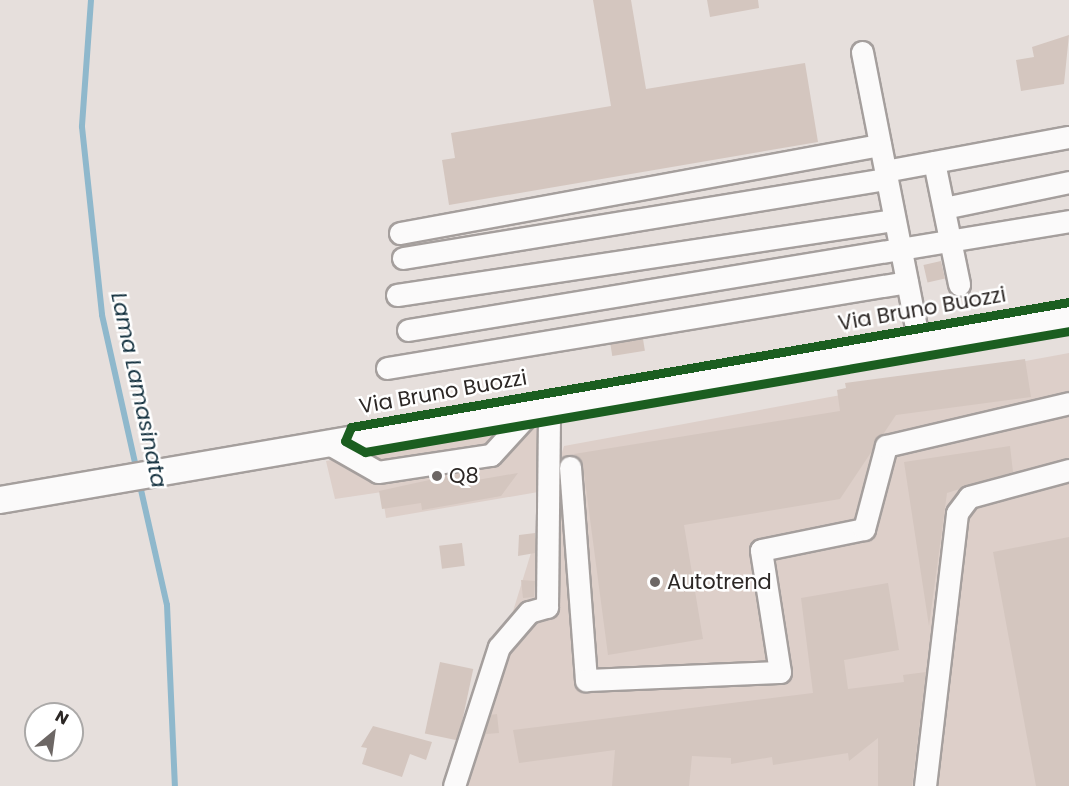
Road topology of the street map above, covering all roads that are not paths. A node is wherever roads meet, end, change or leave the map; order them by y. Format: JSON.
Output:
{"nodes":[{"id":1,"x":862,"y":52,"type":"dead end"},
{"id":2,"x":1069,"y":137,"type":"edge"},
{"id":3,"x":880,"y":145,"type":"junction"},
{"id":4,"x":934,"y":162,"type":"junction"},
{"id":5,"x":886,"y":175,"type":"junction"},
{"id":6,"x":1069,"y":182,"type":"edge"},
{"id":7,"x":944,"y":208,"type":"junction"},
{"id":8,"x":894,"y":220,"type":"junction"},
{"id":9,"x":1069,"y":221,"type":"edge"},
{"id":10,"x":400,"y":233,"type":"dead end"},
{"id":11,"x":951,"y":244,"type":"junction"},
{"id":12,"x":901,"y":253,"type":"junction"},
{"id":13,"x":403,"y":258,"type":"dead end"},
{"id":14,"x":907,"y":282,"type":"junction"},
{"id":15,"x":959,"y":284,"type":"dead end"},
{"id":16,"x":397,"y":295,"type":"dead end"},
{"id":17,"x":1069,"y":316,"type":"edge"},
{"id":18,"x":408,"y":330,"type":"dead end"},
{"id":19,"x":919,"y":342,"type":"junction"},
{"id":20,"x":387,"y":368,"type":"dead end"},
{"id":21,"x":1069,"y":403,"type":"edge"},
{"id":22,"x":541,"y":407,"type":"junction"},
{"id":23,"x":337,"y":443,"type":"junction"},
{"id":24,"x":570,"y":467,"type":"dead end"},
{"id":25,"x":1069,"y":470,"type":"edge"},
{"id":26,"x":0,"y":500,"type":"edge"},
{"id":27,"x":454,"y":786,"type":"edge"},
{"id":28,"x":925,"y":786,"type":"edge"}],
"edges":[{"from":1,"to":3,"type":"street"},
{"from":2,"to":4,"type":"street"},
{"from":3,"to":5,"type":"street"},
{"from":3,"to":10,"type":"street"},
{"from":4,"to":5,"type":"street"},
{"from":4,"to":7,"type":"street"},
{"from":5,"to":8,"type":"street"},
{"from":5,"to":13,"type":"street"},
{"from":6,"to":7,"type":"street"},
{"from":7,"to":11,"type":"street"},
{"from":8,"to":12,"type":"street"},
{"from":8,"to":16,"type":"street"},
{"from":9,"to":11,"type":"street"},
{"from":11,"to":12,"type":"street"},
{"from":11,"to":15,"type":"street"},
{"from":12,"to":14,"type":"street"},
{"from":12,"to":18,"type":"street"},
{"from":14,"to":19,"type":"street"},
{"from":14,"to":20,"type":"street"},
{"from":17,"to":19,"type":"main road","name":"Via Bruno Buozzi"},
{"from":19,"to":22,"type":"main road","name":"Via Bruno Buozzi"},
{"from":21,"to":24,"type":"street"},
{"from":22,"to":23,"type":"main road","name":"Via Bruno Buozzi"},
{"from":22,"to":23,"type":"street"},
{"from":22,"to":27,"type":"street"},
{"from":23,"to":26,"type":"main road","name":"Via Bruno Buozzi"},
{"from":25,"to":28,"type":"street"}]}
